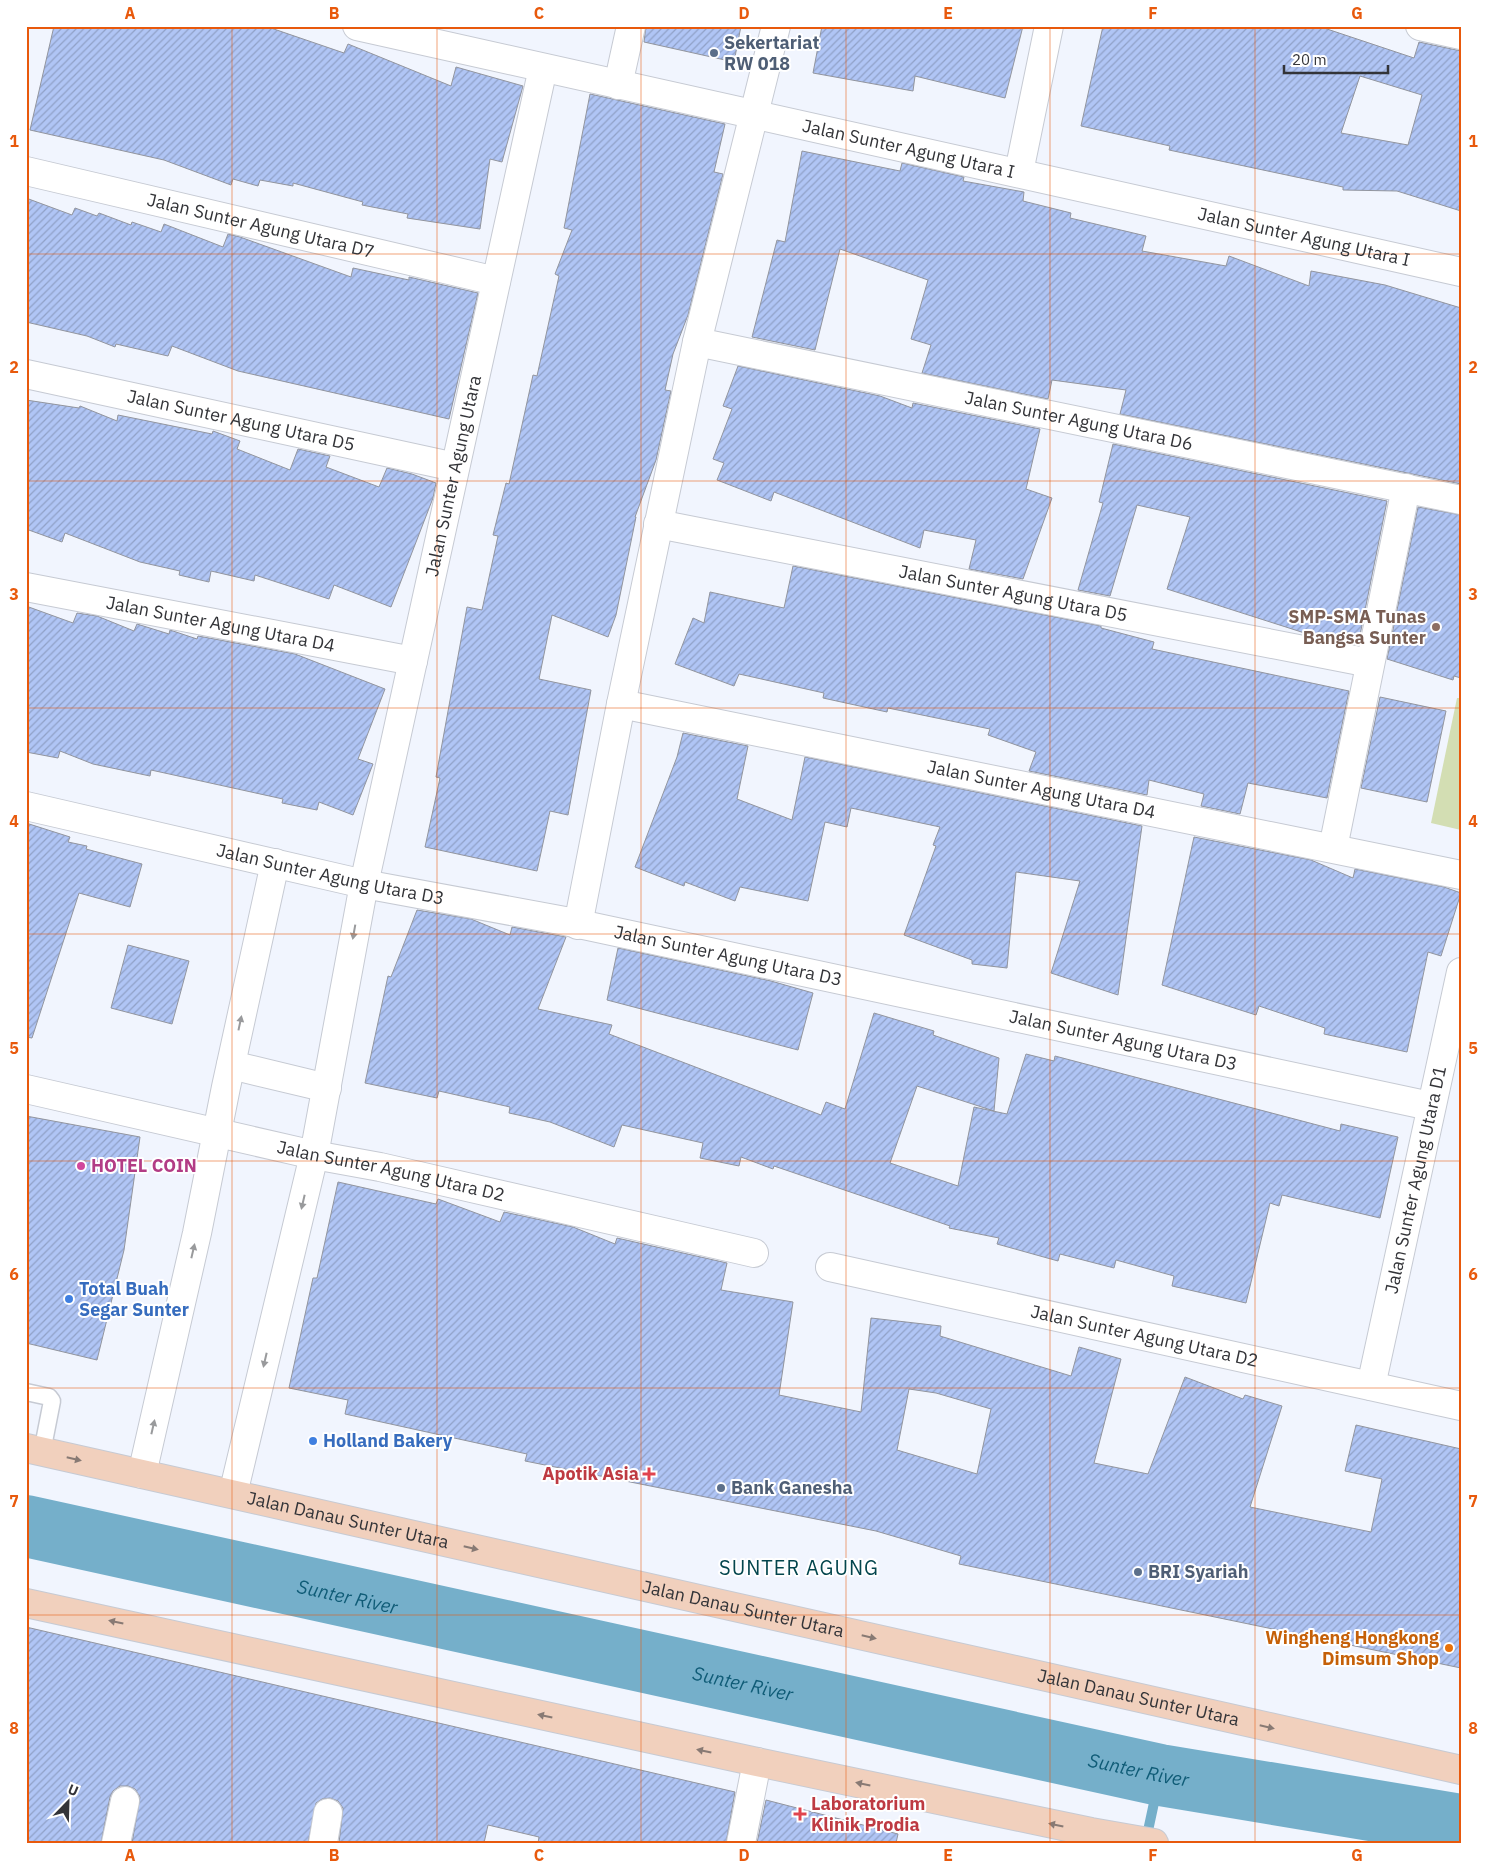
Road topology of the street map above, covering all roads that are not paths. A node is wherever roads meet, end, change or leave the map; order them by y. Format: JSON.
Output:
{"nodes":[{"id":1,"x":357,"y":26,"type":"edge"},
{"id":2,"x":631,"y":26,"type":"edge"},
{"id":3,"x":776,"y":26,"type":"edge"},
{"id":4,"x":1049,"y":26,"type":"edge"},
{"id":5,"x":1420,"y":26,"type":"edge"},
{"id":6,"x":1461,"y":36,"type":"edge"},
{"id":7,"x":543,"y":68,"type":"junction"},
{"id":8,"x":618,"y":85,"type":"junction"},
{"id":9,"x":755,"y":116,"type":"junction"},
{"id":10,"x":26,"y":171,"type":"edge"},
{"id":11,"x":1019,"y":172,"type":"junction"},
{"id":12,"x":1461,"y":272,"type":"edge"},
{"id":13,"x":496,"y":281,"type":"junction"},
{"id":14,"x":696,"y":342,"type":"junction"},
{"id":15,"x":26,"y":374,"type":"edge"},
{"id":16,"x":455,"y":467,"type":"junction"},
{"id":17,"x":1406,"y":488,"type":"junction"},
{"id":18,"x":1461,"y":500,"type":"edge"},
{"id":19,"x":658,"y":524,"type":"junction"},
{"id":20,"x":26,"y":587,"type":"edge"},
{"id":21,"x":413,"y":661,"type":"junction"},
{"id":22,"x":1370,"y":663,"type":"junction"},
{"id":23,"x":621,"y":704,"type":"junction"},
{"id":24,"x":26,"y":806,"type":"edge"},
{"id":25,"x":1332,"y":848,"type":"junction"},
{"id":26,"x":274,"y":864,"type":"junction"},
{"id":27,"x":1461,"y":875,"type":"edge"},
{"id":28,"x":364,"y":884,"type":"junction"},
{"id":29,"x":578,"y":925,"type":"junction"},
{"id":30,"x":1461,"y":972,"type":"edge"},
{"id":31,"x":230,"y":1065,"type":"junction"},
{"id":32,"x":327,"y":1088,"type":"junction"},
{"id":33,"x":26,"y":1089,"type":"edge"},
{"id":34,"x":1430,"y":1106,"type":"junction"},
{"id":35,"x":217,"y":1133,"type":"junction"},
{"id":36,"x":314,"y":1155,"type":"junction"},
{"id":37,"x":754,"y":1253,"type":"dead end"},
{"id":38,"x":830,"y":1267,"type":"dead end"},
{"id":39,"x":1371,"y":1386,"type":"junction"},
{"id":40,"x":26,"y":1392,"type":"edge"},
{"id":41,"x":1461,"y":1406,"type":"edge"},
{"id":42,"x":34,"y":1450,"type":"edge"},
{"id":43,"x":142,"y":1474,"type":"junction"},
{"id":44,"x":233,"y":1494,"type":"junction"},
{"id":45,"x":26,"y":1603,"type":"edge"},
{"id":46,"x":757,"y":1762,"type":"junction"},
{"id":47,"x":1461,"y":1770,"type":"edge"},
{"id":48,"x":125,"y":1801,"type":"dead end"},
{"id":49,"x":328,"y":1813,"type":"dead end"},
{"id":50,"x":1095,"y":1836,"type":"edge"},
{"id":51,"x":116,"y":1843,"type":"edge"},
{"id":52,"x":322,"y":1843,"type":"edge"},
{"id":53,"x":741,"y":1843,"type":"edge"},
{"id":54,"x":1154,"y":1843,"type":"edge"}],
"edges":[{"from":1,"to":7,"type":"street","name":"Jalan Sunter Agung Utara I"},
{"from":2,"to":8,"type":"street"},
{"from":3,"to":9,"type":"street"},
{"from":4,"to":11,"type":"street"},
{"from":5,"to":6,"type":"street"},
{"from":7,"to":8,"type":"street","name":"Jalan Sunter Agung Utara I"},
{"from":7,"to":13,"type":"street","name":"Jalan Sunter Agung Utara"},
{"from":8,"to":9,"type":"street","name":"Jalan Sunter Agung Utara I"},
{"from":9,"to":11,"type":"street","name":"Jalan Sunter Agung Utara I"},
{"from":9,"to":14,"type":"street"},
{"from":10,"to":13,"type":"street","name":"Jalan Sunter Agung Utara D7"},
{"from":11,"to":12,"type":"street","name":"Jalan Sunter Agung Utara I"},
{"from":13,"to":16,"type":"street","name":"Jalan Sunter Agung Utara"},
{"from":14,"to":17,"type":"street","name":"Jalan Sunter Agung Utara D6"},
{"from":14,"to":19,"type":"street"},
{"from":15,"to":16,"type":"street","name":"Jalan Sunter Agung Utara D5"},
{"from":16,"to":21,"type":"street","name":"Jalan Sunter Agung Utara"},
{"from":17,"to":18,"type":"street","name":"Jalan Sunter Agung Utara D6"},
{"from":17,"to":22,"type":"street"},
{"from":19,"to":22,"type":"street","name":"Jalan Sunter Agung Utara D5"},
{"from":19,"to":23,"type":"street"},
{"from":20,"to":21,"type":"street","name":"Jalan Sunter Agung Utara D4"},
{"from":21,"to":28,"type":"street","name":"Jalan Sunter Agung Utara"},
{"from":22,"to":25,"type":"street"},
{"from":23,"to":25,"type":"street","name":"Jalan Sunter Agung Utara D4"},
{"from":23,"to":29,"type":"street"},
{"from":24,"to":26,"type":"street","name":"Jalan Sunter Agung Utara D3"},
{"from":25,"to":27,"type":"street","name":"Jalan Sunter Agung Utara D4"},
{"from":26,"to":28,"type":"street","name":"Jalan Sunter Agung Utara D3"},
{"from":31,"to":26,"type":"street","one_way":true},
{"from":28,"to":29,"type":"street","name":"Jalan Sunter Agung Utara D3"},
{"from":28,"to":32,"type":"street","name":"Jalan Sunter Agung Utara","one_way":true},
{"from":29,"to":34,"type":"street","name":"Jalan Sunter Agung Utara D3"},
{"from":30,"to":34,"type":"street","name":"Jalan Sunter Agung Utara D1"},
{"from":31,"to":32,"type":"street"},
{"from":31,"to":35,"type":"street"},
{"from":32,"to":36,"type":"street","name":"Jalan Sunter Agung Utara"},
{"from":33,"to":35,"type":"street","name":"Jalan Sunter Agung Utara D2"},
{"from":34,"to":39,"type":"street","name":"Jalan Sunter Agung Utara D1"},
{"from":35,"to":36,"type":"street","name":"Jalan Sunter Agung Utara D2"},
{"from":43,"to":35,"type":"street","one_way":true},
{"from":36,"to":37,"type":"street","name":"Jalan Sunter Agung Utara D2"},
{"from":36,"to":44,"type":"street","name":"Jalan Sunter Agung Utara","one_way":true},
{"from":38,"to":39,"type":"street","name":"Jalan Sunter Agung Utara D2"},
{"from":39,"to":41,"type":"street","name":"Jalan Sunter Agung Utara D2"},
{"from":40,"to":42,"type":"lane"},
{"from":42,"to":43,"type":"main road","name":"Jalan Danau Sunter Utara","one_way":true},
{"from":43,"to":44,"type":"main road","name":"Jalan Danau Sunter Utara"},
{"from":44,"to":47,"type":"main road","name":"Jalan Danau Sunter Utara","one_way":true},
{"from":46,"to":45,"type":"main road","one_way":true},
{"from":50,"to":46,"type":"main road","one_way":true},
{"from":46,"to":53,"type":"street"},
{"from":48,"to":51,"type":"street"},
{"from":49,"to":52,"type":"street"},
{"from":50,"to":54,"type":"main road"}]}
